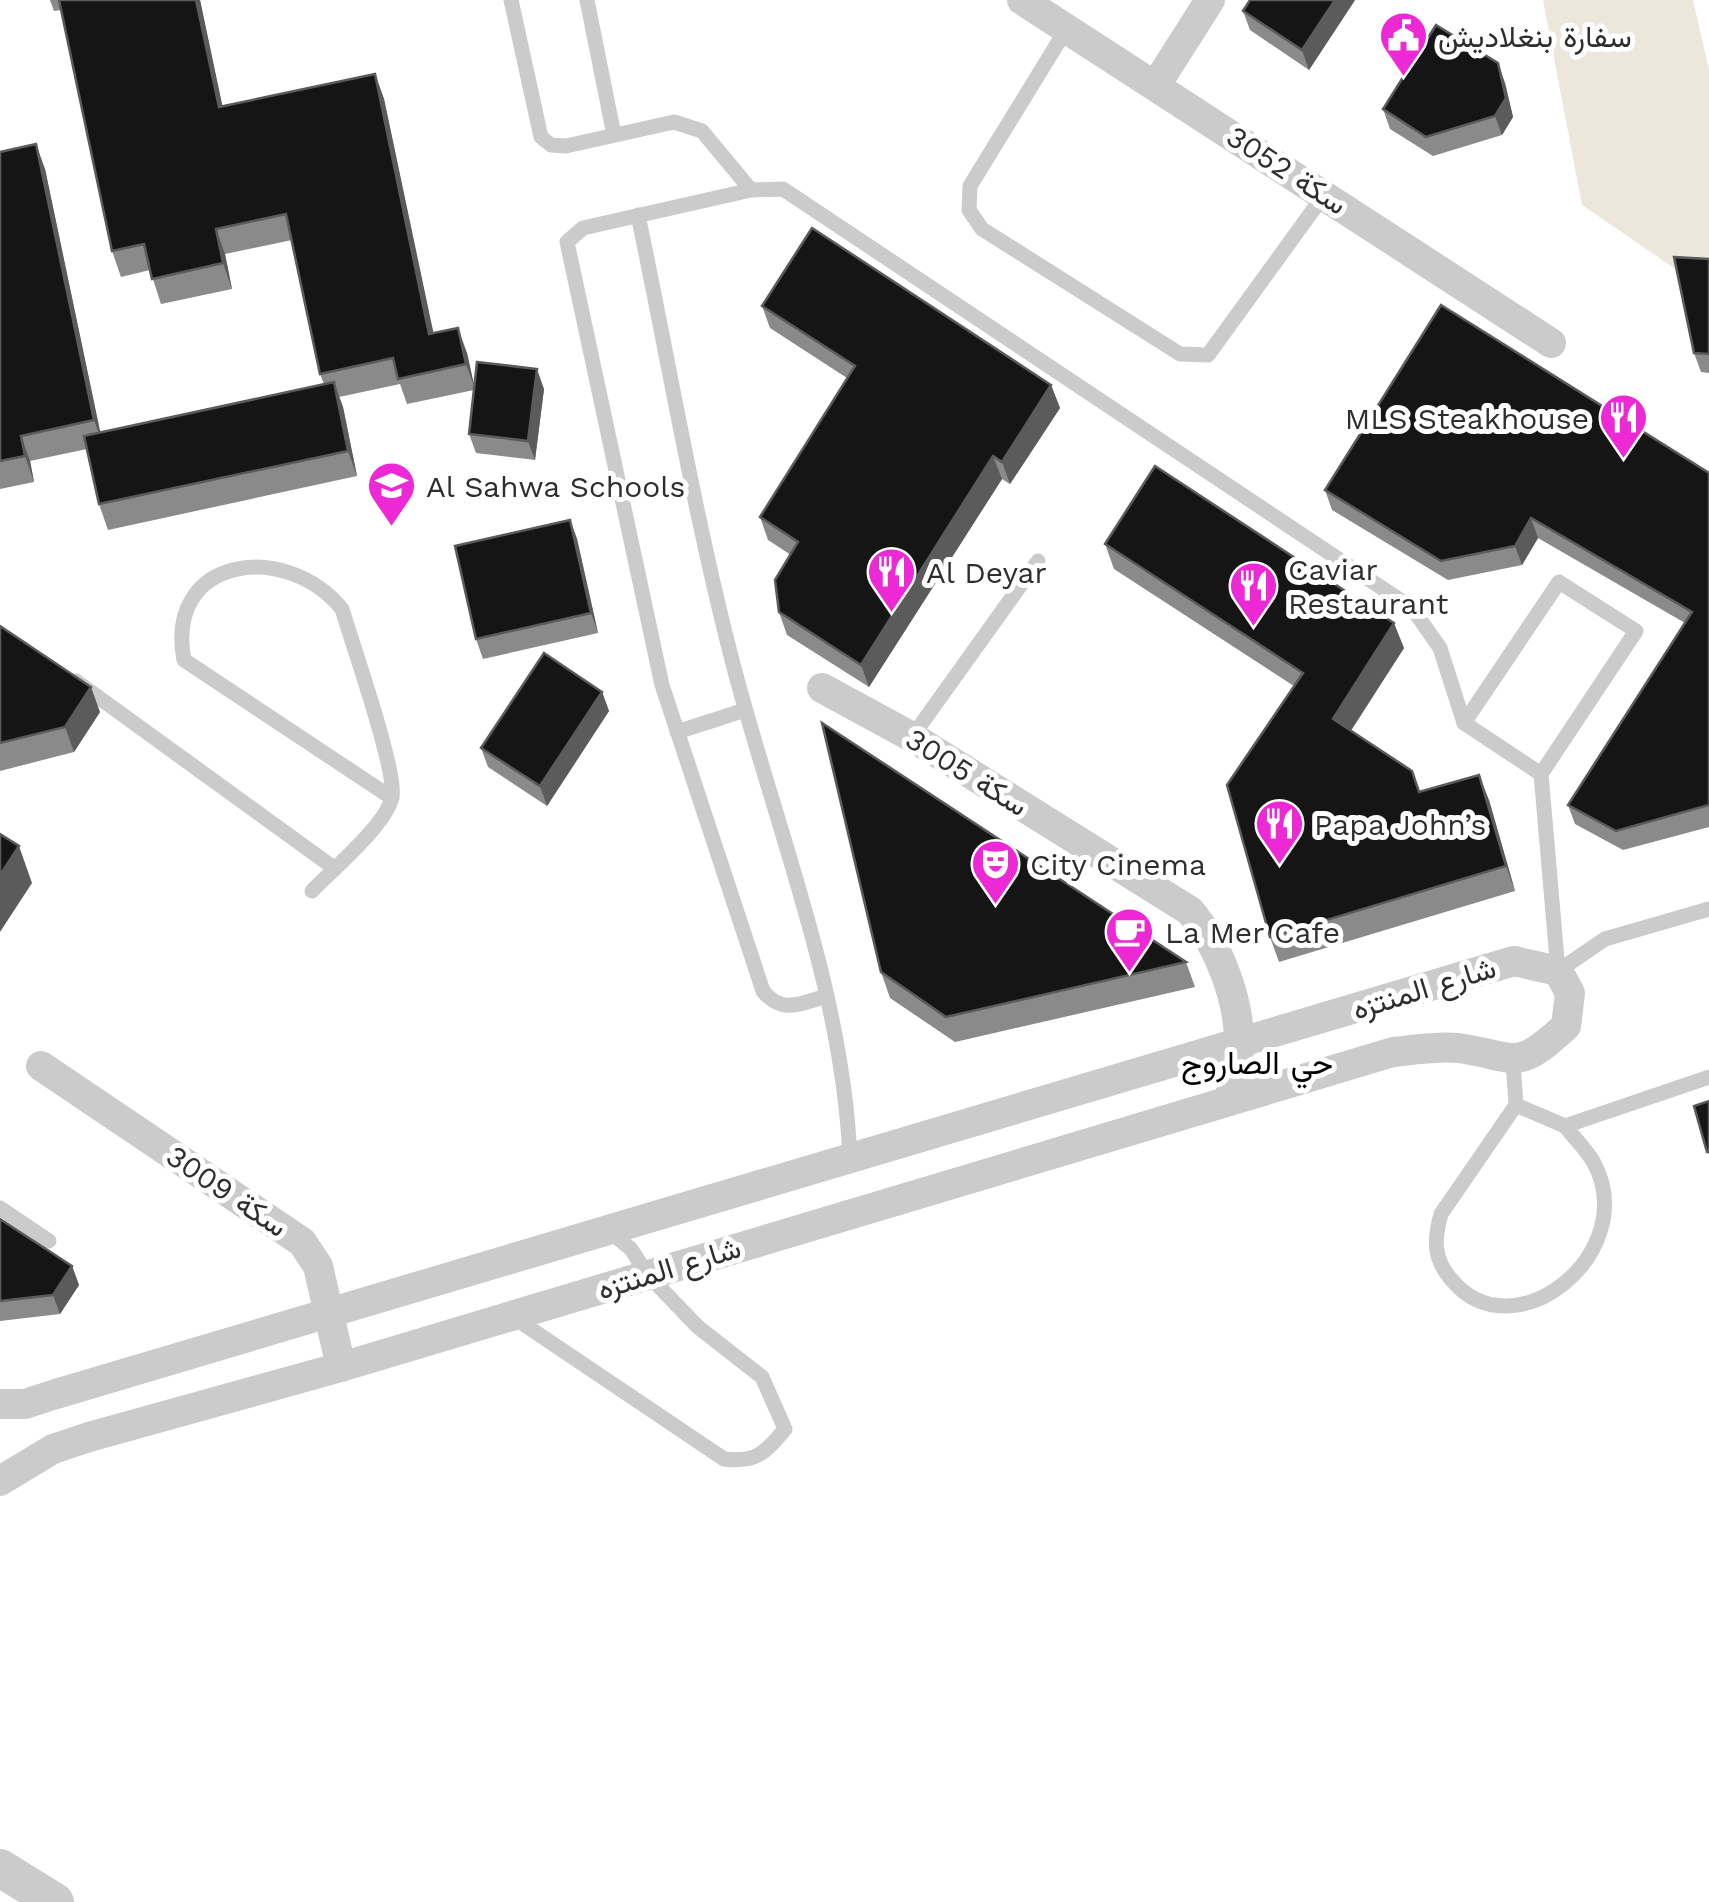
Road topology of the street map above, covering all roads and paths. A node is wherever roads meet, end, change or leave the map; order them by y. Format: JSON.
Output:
{"nodes":[{"id":1,"x":511,"y":0,"type":"edge"},
{"id":2,"x":587,"y":0,"type":"edge"},
{"id":3,"x":1022,"y":0,"type":"edge"},
{"id":4,"x":1210,"y":0,"type":"edge"},
{"id":5,"x":1067,"y":28,"type":"junction"},
{"id":6,"x":1156,"y":84,"type":"junction"},
{"id":7,"x":614,"y":135,"type":"junction"},
{"id":8,"x":750,"y":190,"type":"junction"},
{"id":9,"x":1324,"y":195,"type":"junction"},
{"id":10,"x":638,"y":215,"type":"junction"},
{"id":11,"x":1551,"y":343,"type":"dead end"},
{"id":12,"x":1038,"y":560,"type":"dead end"},
{"id":13,"x":64,"y":672,"type":"edge"},
{"id":14,"x":822,"y":688,"type":"dead end"},
{"id":15,"x":745,"y":710,"type":"junction"},
{"id":16,"x":1464,"y":723,"type":"junction"},
{"id":17,"x":678,"y":732,"type":"junction"},
{"id":18,"x":912,"y":737,"type":"junction"},
{"id":19,"x":1541,"y":774,"type":"junction"},
{"id":20,"x":392,"y":798,"type":"junction"},
{"id":21,"x":334,"y":868,"type":"junction"},
{"id":22,"x":312,"y":890,"type":"dead end"},
{"id":23,"x":1709,"y":909,"type":"edge"},
{"id":24,"x":1558,"y":970,"type":"junction"},
{"id":25,"x":827,"y":996,"type":"junction"},
{"id":26,"x":1240,"y":1044,"type":"junction"},
{"id":27,"x":1512,"y":1061,"type":"junction"},
{"id":28,"x":41,"y":1066,"type":"dead end"},
{"id":29,"x":1709,"y":1078,"type":"edge"},
{"id":30,"x":1090,"y":1089,"type":"junction"},
{"id":31,"x":1229,"y":1100,"type":"junction"},
{"id":32,"x":1516,"y":1105,"type":"junction"},
{"id":33,"x":1565,"y":1126,"type":"junction"},
{"id":34,"x":1104,"y":1138,"type":"junction"},
{"id":35,"x":850,"y":1160,"type":"junction"},
{"id":36,"x":0,"y":1208,"type":"edge"},
{"id":37,"x":608,"y":1231,"type":"junction"},
{"id":38,"x":49,"y":1241,"type":"dead end"},
{"id":39,"x":647,"y":1274,"type":"junction"},
{"id":40,"x":330,"y":1313,"type":"junction"},
{"id":41,"x":510,"y":1316,"type":"junction"},
{"id":42,"x":341,"y":1368,"type":"junction"},
{"id":43,"x":0,"y":1404,"type":"edge"},
{"id":44,"x":0,"y":1481,"type":"edge"},
{"id":45,"x":0,"y":1868,"type":"edge"},
{"id":46,"x":55,"y":1902,"type":"edge"}],
"edges":[{"from":1,"to":7,"type":"lane"},
{"from":2,"to":7,"type":"lane"},
{"from":3,"to":5,"type":"street","name":"سكة 3052"},
{"from":4,"to":6,"type":"street"},
{"from":5,"to":6,"type":"street","name":"سكة 3052"},
{"from":5,"to":9,"type":"lane"},
{"from":6,"to":9,"type":"street","name":"سكة 3052"},
{"from":7,"to":8,"type":"lane"},
{"from":8,"to":10,"type":"lane"},
{"from":8,"to":16,"type":"lane"},
{"from":9,"to":11,"type":"street","name":"سكة 3052"},
{"from":10,"to":15,"type":"lane"},
{"from":10,"to":17,"type":"lane"},
{"from":12,"to":18,"type":"lane"},
{"from":13,"to":21,"type":"lane"},
{"from":14,"to":18,"type":"street","name":"سكة 3005"},
{"from":15,"to":17,"type":"lane"},
{"from":15,"to":25,"type":"lane"},
{"from":16,"to":19,"type":"lane"},
{"from":16,"to":19,"type":"lane"},
{"from":17,"to":25,"type":"lane"},
{"from":18,"to":26,"type":"street","name":"سكة 3005"},
{"from":19,"to":24,"type":"lane"},
{"from":20,"to":20,"type":"lane"},
{"from":20,"to":21,"type":"lane"},
{"from":21,"to":22,"type":"lane"},
{"from":23,"to":24,"type":"lane"},
{"from":24,"to":26,"type":"street","name":"شارع المنتزه"},
{"from":24,"to":27,"type":"street"},
{"from":25,"to":35,"type":"lane"},
{"from":26,"to":30,"type":"street","name":"شارع المنتزه"},
{"from":26,"to":31,"type":"street"},
{"from":27,"to":31,"type":"street","name":"شارع المنتزه"},
{"from":27,"to":32,"type":"lane"},
{"from":28,"to":40,"type":"street","name":"سكة 3009"},
{"from":29,"to":33,"type":"lane"},
{"from":30,"to":34,"type":"street"},
{"from":30,"to":35,"type":"street","name":"شارع المنتزه"},
{"from":31,"to":34,"type":"street","name":"شارع المنتزه"},
{"from":32,"to":33,"type":"lane"},
{"from":32,"to":33,"type":"lane"},
{"from":34,"to":39,"type":"street","name":"شارع المنتزه"},
{"from":35,"to":37,"type":"street","name":"شارع المنتزه"},
{"from":36,"to":38,"type":"lane"},
{"from":37,"to":39,"type":"lane"},
{"from":37,"to":40,"type":"street","name":"شارع المنتزه"},
{"from":39,"to":41,"type":"street","name":"شارع المنتزه"},
{"from":39,"to":41,"type":"lane"},
{"from":40,"to":42,"type":"street","name":"سكة 3009"},
{"from":40,"to":43,"type":"street","name":"شارع المنتزه"},
{"from":41,"to":42,"type":"street","name":"شارع المنتزه"},
{"from":42,"to":44,"type":"street","name":"شارع المنتزه"},
{"from":45,"to":46,"type":"street"}]}
